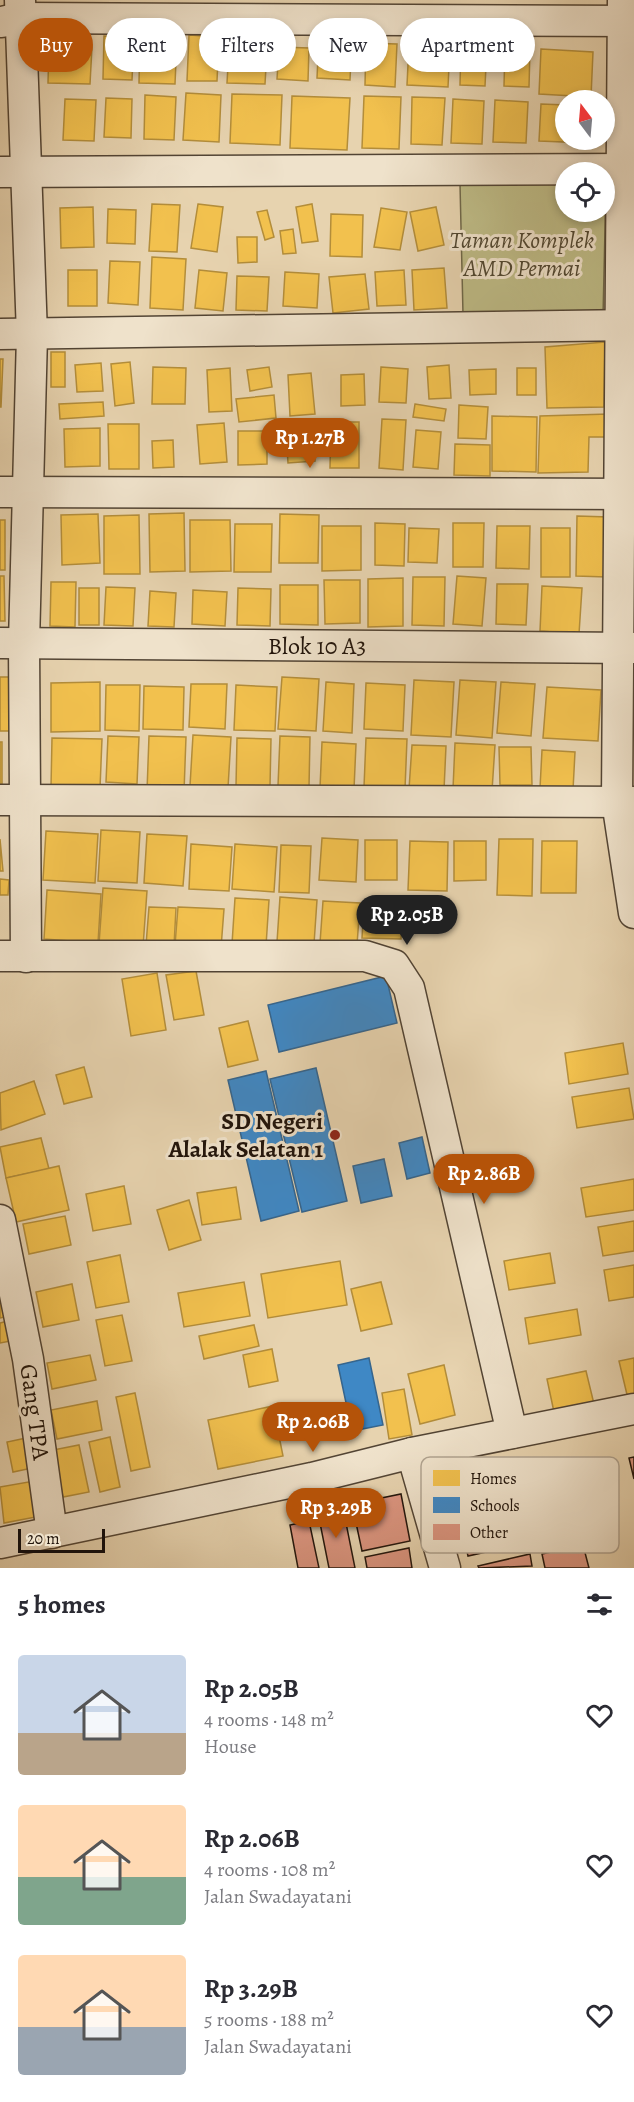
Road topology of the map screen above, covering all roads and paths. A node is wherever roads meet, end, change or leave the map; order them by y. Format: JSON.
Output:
{"nodes":[{"id":1,"x":13,"y":14,"type":"edge"},
{"id":2,"x":626,"y":14,"type":"edge"},
{"id":3,"x":628,"y":169,"type":"edge"},
{"id":4,"x":14,"y":171,"type":"edge"},
{"id":5,"x":627,"y":325,"type":"edge"},
{"id":6,"x":0,"y":334,"type":"edge"},
{"id":7,"x":32,"y":335,"type":"junction"},
{"id":8,"x":0,"y":492,"type":"edge"},
{"id":9,"x":29,"y":492,"type":"junction"},
{"id":10,"x":627,"y":494,"type":"edge"},
{"id":11,"x":12,"y":643,"type":"edge"},
{"id":12,"x":626,"y":648,"type":"edge"},
{"id":13,"x":12,"y":800,"type":"edge"},
{"id":14,"x":626,"y":801,"type":"edge"},
{"id":15,"x":634,"y":913,"type":"edge"},
{"id":16,"x":13,"y":956,"type":"edge"},
{"id":17,"x":0,"y":1220,"type":"edge"},
{"id":18,"x":634,"y":1409,"type":"edge"},
{"id":19,"x":512,"y":1433,"type":"junction"},
{"id":20,"x":412,"y":1453,"type":"junction"},
{"id":21,"x":421,"y":1484,"type":"edge"},
{"id":22,"x":52,"y":1533,"type":"junction"},
{"id":23,"x":0,"y":1543,"type":"edge"},
{"id":24,"x":441,"y":1553,"type":"edge"},
{"id":25,"x":445,"y":1568,"type":"edge"}],
"edges":[{"from":1,"to":2,"type":"street"},
{"from":1,"to":4,"type":"street"},
{"from":2,"to":3,"type":"street"},
{"from":3,"to":4,"type":"street"},
{"from":3,"to":5,"type":"street"},
{"from":4,"to":7,"type":"street"},
{"from":5,"to":7,"type":"street"},
{"from":5,"to":10,"type":"street"},
{"from":6,"to":7,"type":"street"},
{"from":7,"to":9,"type":"street"},
{"from":8,"to":9,"type":"street"},
{"from":9,"to":10,"type":"street"},
{"from":9,"to":11,"type":"street"},
{"from":10,"to":12,"type":"street"},
{"from":11,"to":12,"type":"street","name":"Blok 10 A3"},
{"from":11,"to":13,"type":"street"},
{"from":12,"to":14,"type":"street"},
{"from":13,"to":14,"type":"street"},
{"from":13,"to":16,"type":"street"},
{"from":14,"to":15,"type":"street"},
{"from":16,"to":19,"type":"street"},
{"from":17,"to":22,"type":"street","name":"Gang TPA"},
{"from":18,"to":19,"type":"street"},
{"from":19,"to":20,"type":"street"},
{"from":20,"to":21,"type":"street"},
{"from":20,"to":22,"type":"street"},
{"from":22,"to":23,"type":"street"},
{"from":24,"to":25,"type":"street"}]}
